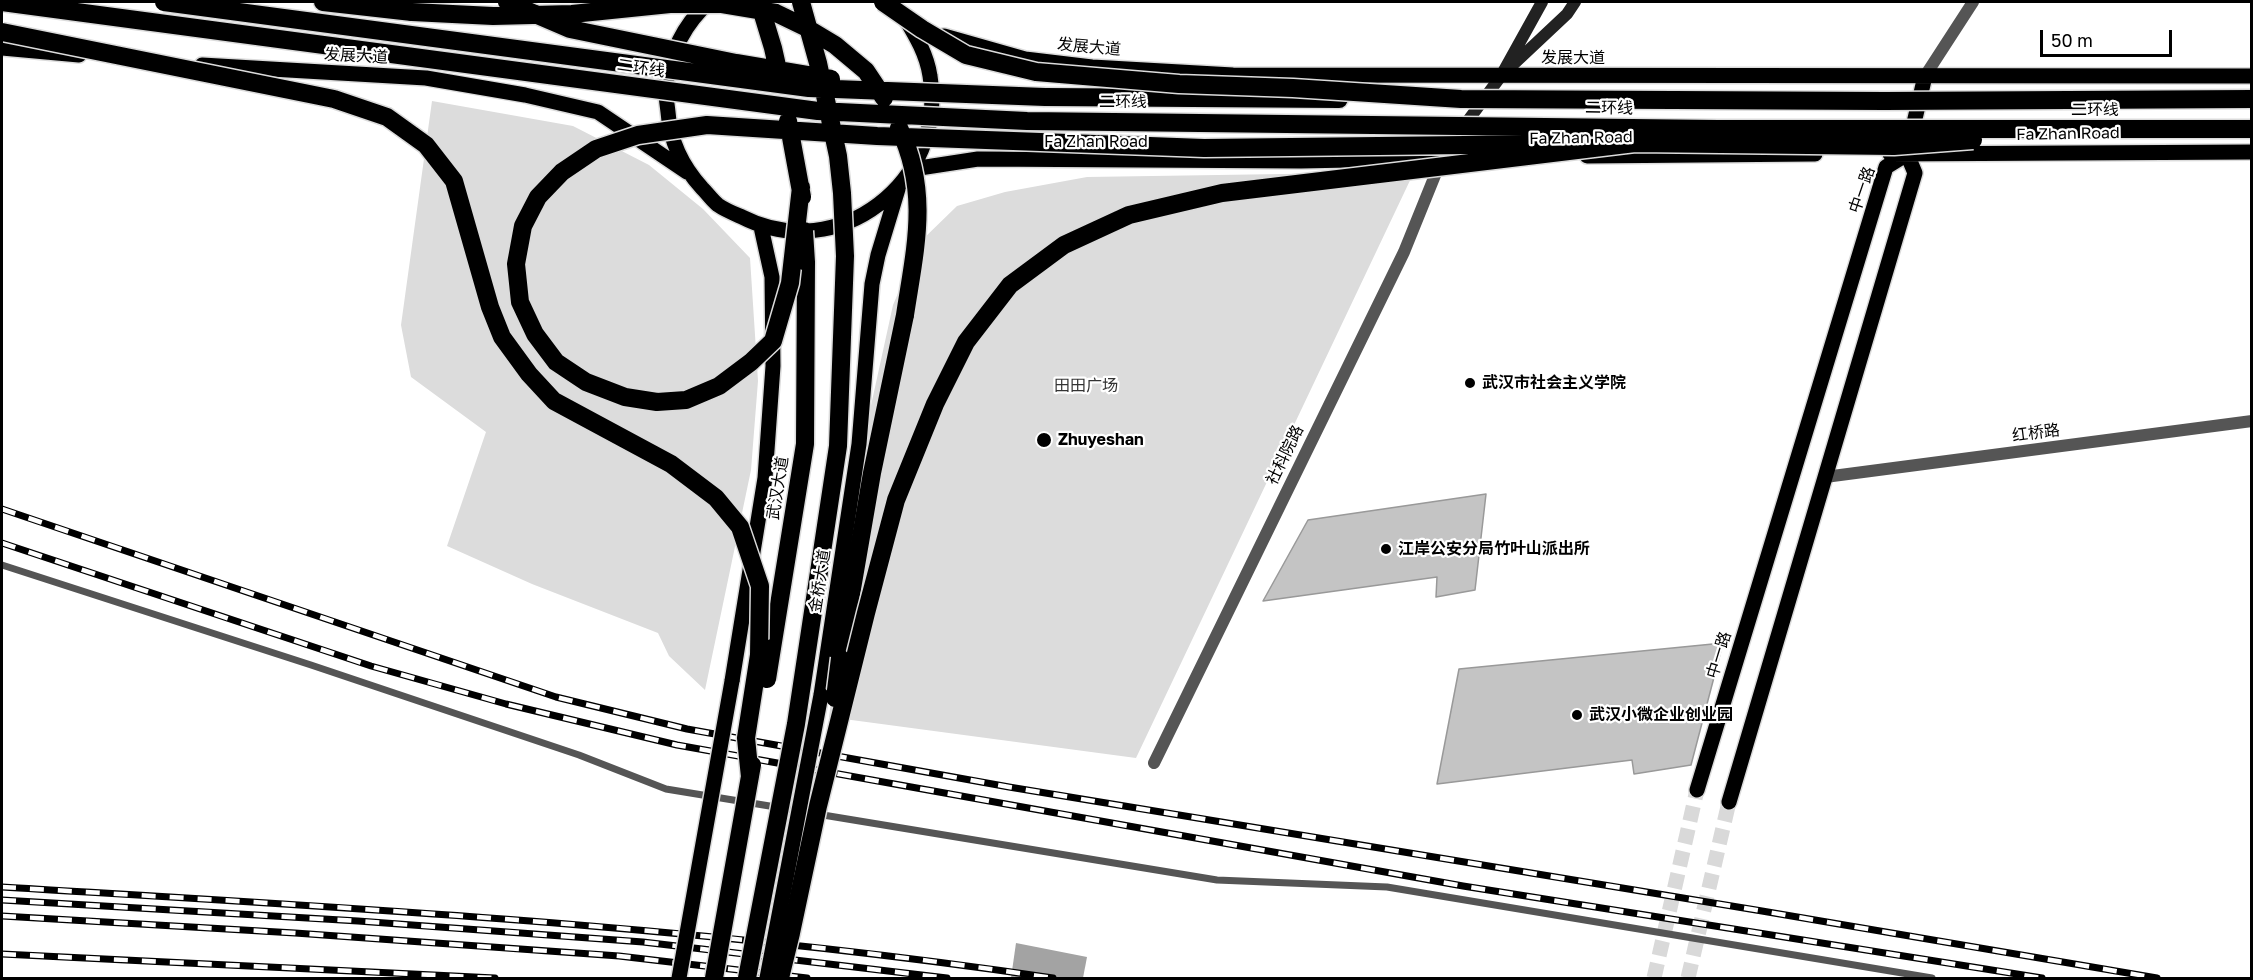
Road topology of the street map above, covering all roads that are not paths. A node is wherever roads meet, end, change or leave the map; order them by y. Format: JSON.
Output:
{"nodes":[{"id":1,"x":2,"y":2,"type":"edge"},
{"id":2,"x":164,"y":2,"type":"edge"},
{"id":3,"x":323,"y":2,"type":"edge"},
{"id":4,"x":379,"y":2,"type":"edge"},
{"id":5,"x":507,"y":2,"type":"edge"},
{"id":6,"x":709,"y":2,"type":"edge"},
{"id":7,"x":759,"y":2,"type":"edge"},
{"id":8,"x":801,"y":2,"type":"edge"},
{"id":9,"x":883,"y":2,"type":"edge"},
{"id":10,"x":889,"y":2,"type":"edge"},
{"id":11,"x":1542,"y":2,"type":"edge"},
{"id":12,"x":1575,"y":2,"type":"edge"},
{"id":13,"x":1973,"y":2,"type":"edge"},
{"id":14,"x":697,"y":8,"type":"edge"},
{"id":15,"x":903,"y":16,"type":"junction"},
{"id":16,"x":2,"y":32,"type":"edge"},
{"id":17,"x":677,"y":43,"type":"junction"},
{"id":18,"x":2,"y":48,"type":"edge"},
{"id":19,"x":1501,"y":76,"type":"junction"},
{"id":20,"x":1925,"y":76,"type":"junction"},
{"id":21,"x":2252,"y":76,"type":"edge"},
{"id":22,"x":1045,"y":97,"type":"junction"},
{"id":23,"x":1461,"y":99,"type":"junction"},
{"id":24,"x":2252,"y":99,"type":"edge"},
{"id":25,"x":2100,"y":129,"type":"junction"},
{"id":26,"x":2252,"y":129,"type":"edge"},
{"id":27,"x":1635,"y":143,"type":"junction"},
{"id":28,"x":2252,"y":152,"type":"edge"},
{"id":29,"x":1907,"y":154,"type":"junction"},
{"id":30,"x":1442,"y":159,"type":"junction"},
{"id":31,"x":913,"y":169,"type":"junction"},
{"id":32,"x":687,"y":172,"type":"junction"},
{"id":33,"x":801,"y":187,"type":"junction"},
{"id":34,"x":899,"y":188,"type":"junction"},
{"id":35,"x":761,"y":227,"type":"junction"},
{"id":36,"x":2252,"y":421,"type":"edge"},
{"id":37,"x":1825,"y":477,"type":"junction"},
{"id":38,"x":2,"y":565,"type":"edge"},
{"id":39,"x":1154,"y":764,"type":"dead end"},
{"id":40,"x":750,"y":777,"type":"junction"},
{"id":41,"x":1697,"y":790,"type":"tunnel mouth"},
{"id":42,"x":1729,"y":802,"type":"tunnel mouth"},
{"id":43,"x":818,"y":806,"type":"junction"},
{"id":44,"x":679,"y":978,"type":"edge"},
{"id":45,"x":714,"y":978,"type":"edge"},
{"id":46,"x":747,"y":978,"type":"edge"},
{"id":47,"x":767,"y":978,"type":"edge"},
{"id":48,"x":780,"y":978,"type":"edge"},
{"id":49,"x":1932,"y":978,"type":"edge"}],
"edges":[{"from":1,"to":25,"type":"highway","name":"二环线","bridge":true},
{"from":2,"to":22,"type":"highway","name":"二环线","bridge":true},
{"from":3,"to":43,"type":"highway","bridge":true},
{"from":4,"to":17,"type":"main road"},
{"from":5,"to":22,"type":"highway","bridge":true},
{"from":6,"to":14,"type":"main road"},
{"from":7,"to":33,"type":"highway","name":"武汉大道","bridge":true},
{"from":8,"to":46,"type":"highway","bridge":true},
{"from":9,"to":23,"type":"highway","bridge":true},
{"from":10,"to":15,"type":"main road"},
{"from":11,"to":19,"type":"main road"},
{"from":12,"to":19,"type":"main road"},
{"from":13,"to":20,"type":"street"},
{"from":14,"to":17,"type":"main road"},
{"from":15,"to":19,"type":"main road","name":"发展大道"},
{"from":15,"to":31,"type":"main road"},
{"from":16,"to":40,"type":"highway","bridge":true},
{"from":17,"to":32,"type":"main road"},
{"from":18,"to":32,"type":"main road","name":"发展大道"},
{"from":19,"to":20,"type":"main road","name":"发展大道"},
{"from":19,"to":30,"type":"main road"},
{"from":20,"to":21,"type":"main road","name":"发展大道"},
{"from":20,"to":29,"type":"main road"},
{"from":22,"to":23,"type":"highway","name":"二环线","bridge":true},
{"from":23,"to":24,"type":"highway","name":"二环线","bridge":true},
{"from":25,"to":26,"type":"highway","name":"二环线","bridge":true},
{"from":25,"to":27,"type":"highway","bridge":true},
{"from":27,"to":33,"type":"highway","bridge":true},
{"from":27,"to":43,"type":"highway","bridge":true},
{"from":28,"to":29,"type":"main road","name":"Fa Zhan Road"},
{"from":29,"to":30,"type":"main road","name":"Fa Zhan Road"},
{"from":29,"to":37,"type":"main road"},
{"from":29,"to":41,"type":"main road","name":"中一路"},
{"from":30,"to":31,"type":"main road","name":"Fa Zhan Road"},
{"from":30,"to":39,"type":"street","name":"社科院路"},
{"from":31,"to":34,"type":"main road"},
{"from":32,"to":35,"type":"main road"},
{"from":33,"to":40,"type":"highway","name":"武汉大道","bridge":true},
{"from":34,"to":35,"type":"main road"},
{"from":34,"to":47,"type":"main road","name":"金桥大道","bridge":true},
{"from":35,"to":44,"type":"main road","bridge":true},
{"from":36,"to":37,"type":"street","name":"红桥路"},
{"from":37,"to":42,"type":"main road"},
{"from":38,"to":49,"type":"lane"},
{"from":40,"to":45,"type":"highway","name":"武汉大道","bridge":true},
{"from":43,"to":48,"type":"highway","bridge":true}]}
